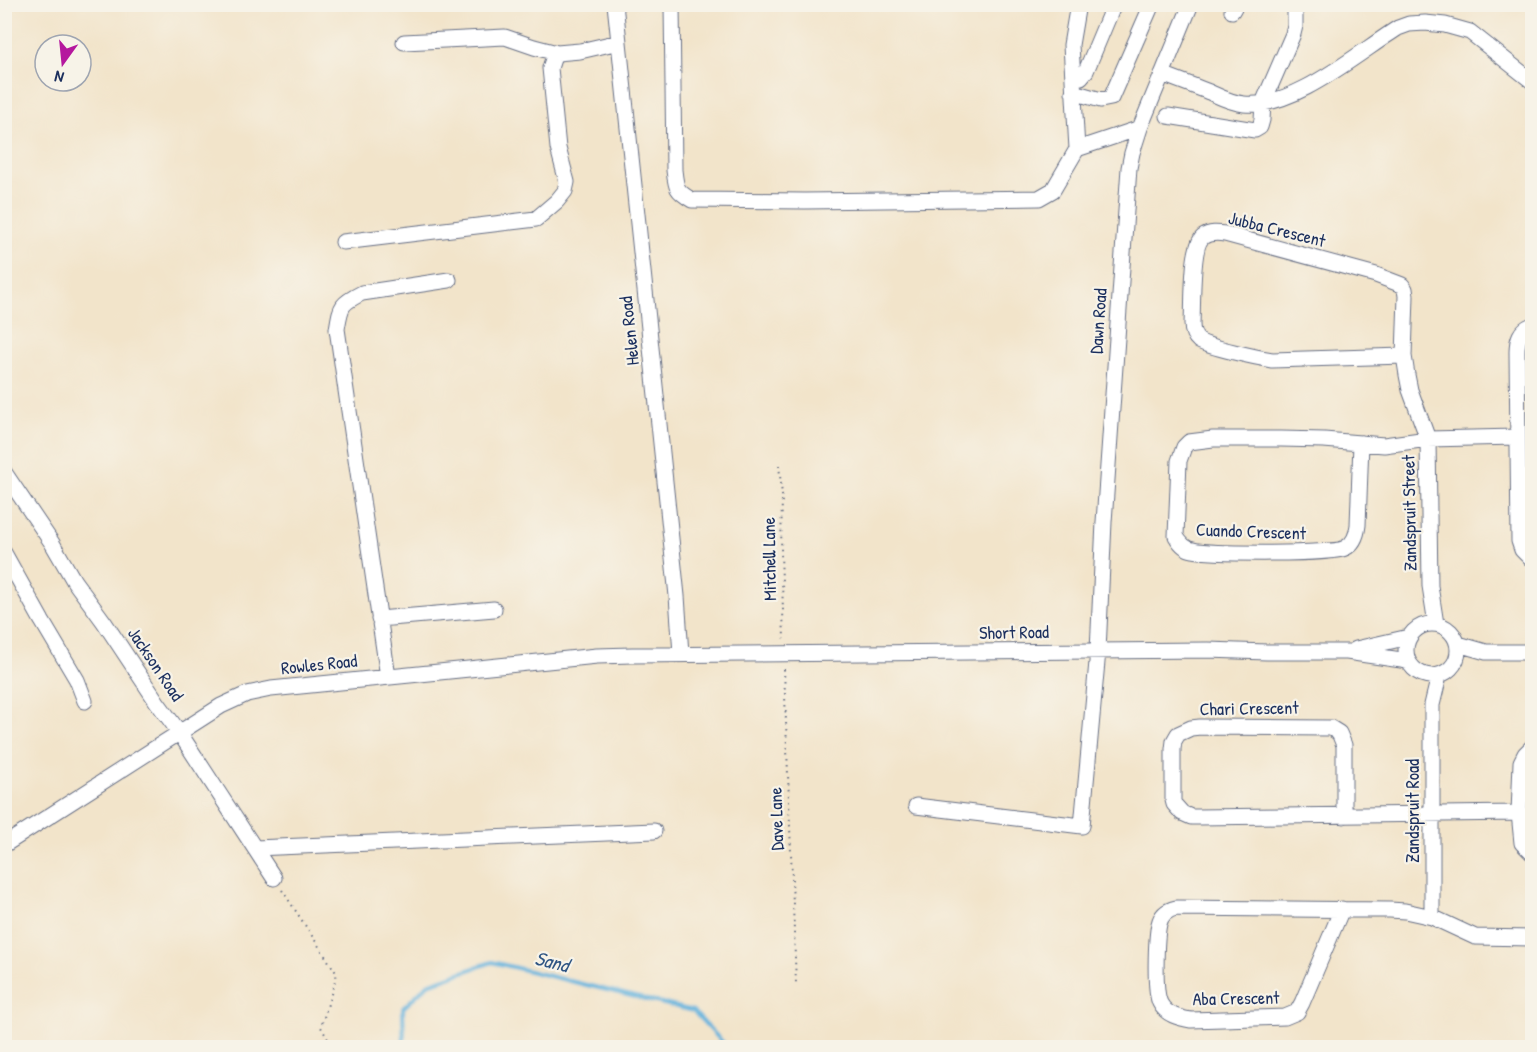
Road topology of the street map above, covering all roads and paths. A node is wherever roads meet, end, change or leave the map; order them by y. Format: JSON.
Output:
{"nodes":[{"id":1,"x":615,"y":4,"type":"edge"},
{"id":2,"x":672,"y":4,"type":"edge"},
{"id":3,"x":1078,"y":4,"type":"edge"},
{"id":4,"x":1114,"y":4,"type":"edge"},
{"id":5,"x":1152,"y":4,"type":"edge"},
{"id":6,"x":1191,"y":4,"type":"edge"},
{"id":7,"x":1295,"y":4,"type":"edge"},
{"id":8,"x":405,"y":42,"type":"dead end"},
{"id":9,"x":619,"y":42,"type":"junction"},
{"id":10,"x":555,"y":53,"type":"junction"},
{"id":11,"x":1162,"y":74,"type":"junction"},
{"id":12,"x":1533,"y":81,"type":"edge"},
{"id":13,"x":1073,"y":85,"type":"junction"},
{"id":14,"x":1263,"y":103,"type":"junction"},
{"id":15,"x":1168,"y":116,"type":"dead end"},
{"id":16,"x":1140,"y":128,"type":"junction"},
{"id":17,"x":1077,"y":149,"type":"junction"},
{"id":18,"x":343,"y":242,"type":"dead end"},
{"id":19,"x":450,"y":280,"type":"dead end"},
{"id":20,"x":1533,"y":325,"type":"edge"},
{"id":21,"x":1404,"y":356,"type":"junction"},
{"id":22,"x":1517,"y":437,"type":"junction"},
{"id":23,"x":1428,"y":439,"type":"junction"},
{"id":24,"x":1361,"y":443,"type":"junction"},
{"id":25,"x":779,"y":465,"type":"dead end"},
{"id":26,"x":6,"y":479,"type":"edge"},
{"id":27,"x":4,"y":553,"type":"edge"},
{"id":28,"x":1533,"y":560,"type":"edge"},
{"id":29,"x":494,"y":609,"type":"dead end"},
{"id":30,"x":379,"y":619,"type":"junction"},
{"id":31,"x":1422,"y":629,"type":"junction"},
{"id":32,"x":1458,"y":644,"type":"junction"},
{"id":33,"x":1098,"y":651,"type":"junction"},
{"id":34,"x":1347,"y":652,"type":"junction"},
{"id":35,"x":1486,"y":652,"type":"junction"},
{"id":36,"x":1533,"y":652,"type":"edge"},
{"id":37,"x":681,"y":654,"type":"junction"},
{"id":38,"x":785,"y":654,"type":"junction"},
{"id":39,"x":1457,"y":660,"type":"junction"},
{"id":40,"x":1408,"y":661,"type":"junction"},
{"id":41,"x":1421,"y":675,"type":"junction"},
{"id":42,"x":1439,"y":676,"type":"junction"},
{"id":43,"x":387,"y":677,"type":"junction"},
{"id":44,"x":86,"y":700,"type":"dead end"},
{"id":45,"x":1432,"y":705,"type":"junction"},
{"id":46,"x":179,"y":732,"type":"junction"},
{"id":47,"x":1533,"y":747,"type":"edge"},
{"id":48,"x":916,"y":806,"type":"dead end"},
{"id":49,"x":1519,"y":813,"type":"junction"},
{"id":50,"x":1432,"y":814,"type":"junction"},
{"id":51,"x":1344,"y":816,"type":"junction"},
{"id":52,"x":654,"y":831,"type":"dead end"},
{"id":53,"x":4,"y":846,"type":"edge"},
{"id":54,"x":255,"y":848,"type":"junction"},
{"id":55,"x":1533,"y":853,"type":"edge"},
{"id":56,"x":274,"y":878,"type":"joint"},
{"id":57,"x":1342,"y":909,"type":"junction"},
{"id":58,"x":1432,"y":916,"type":"junction"},
{"id":59,"x":1533,"y":938,"type":"edge"},
{"id":60,"x":796,"y":984,"type":"dead end"},
{"id":61,"x":333,"y":1047,"type":"edge"}],
"edges":[{"from":1,"to":9,"type":"street","name":"Helen Road"},
{"from":2,"to":17,"type":"street"},
{"from":3,"to":13,"type":"street"},
{"from":4,"to":13,"type":"street"},
{"from":5,"to":13,"type":"street"},
{"from":6,"to":11,"type":"street","name":"Dawn Road"},
{"from":7,"to":14,"type":"street"},
{"from":8,"to":10,"type":"street"},
{"from":9,"to":10,"type":"street"},
{"from":9,"to":37,"type":"street","name":"Helen Road"},
{"from":10,"to":18,"type":"street"},
{"from":11,"to":14,"type":"street"},
{"from":11,"to":16,"type":"street","name":"Dawn Road"},
{"from":12,"to":14,"type":"street"},
{"from":13,"to":17,"type":"street"},
{"from":14,"to":15,"type":"street"},
{"from":16,"to":17,"type":"street"},
{"from":16,"to":33,"type":"street","name":"Dawn Road"},
{"from":19,"to":30,"type":"street"},
{"from":20,"to":22,"type":"street"},
{"from":21,"to":21,"type":"street","name":"Jubba Crescent"},
{"from":21,"to":23,"type":"street","name":"Jubba Crescent"},
{"from":22,"to":23,"type":"street","name":"Cuando Crescent"},
{"from":22,"to":28,"type":"street"},
{"from":23,"to":24,"type":"street","name":"Cuando Crescent"},
{"from":23,"to":31,"type":"street","name":"Zandspruit Street"},
{"from":24,"to":24,"type":"street","name":"Cuando Crescent"},
{"from":25,"to":38,"type":"path","name":"Mitchell Lane"},
{"from":26,"to":46,"type":"street","name":"Jackson Road"},
{"from":27,"to":44,"type":"street"},
{"from":29,"to":30,"type":"street"},
{"from":30,"to":43,"type":"street"},
{"from":31,"to":32,"type":"street"},
{"from":31,"to":34,"type":"street","name":"Short Road"},
{"from":31,"to":40,"type":"street"},
{"from":32,"to":35,"type":"street"},
{"from":32,"to":39,"type":"street"},
{"from":33,"to":34,"type":"street","name":"Short Road"},
{"from":33,"to":38,"type":"street","name":"Short Road"},
{"from":33,"to":48,"type":"street","name":"Dawn Road"},
{"from":34,"to":40,"type":"street","name":"Short Road"},
{"from":35,"to":36,"type":"street"},
{"from":35,"to":39,"type":"street"},
{"from":37,"to":38,"type":"street","name":"Short Road"},
{"from":37,"to":43,"type":"street","name":"Rowles Road"},
{"from":38,"to":60,"type":"path","name":"Dave Lane"},
{"from":39,"to":42,"type":"street"},
{"from":40,"to":41,"type":"street"},
{"from":41,"to":42,"type":"street"},
{"from":41,"to":45,"type":"street","name":"Zandspruit Road"},
{"from":42,"to":45,"type":"street","name":"Zandspruit Road"},
{"from":43,"to":46,"type":"street","name":"Rowles Road"},
{"from":45,"to":50,"type":"street","name":"Zandspruit Road"},
{"from":46,"to":53,"type":"street","name":"Rowles Road"},
{"from":46,"to":54,"type":"street","name":"Jackson Road"},
{"from":47,"to":49,"type":"street"},
{"from":49,"to":50,"type":"street","name":"Chari Crescent"},
{"from":49,"to":55,"type":"street"},
{"from":50,"to":51,"type":"street","name":"Chari Crescent"},
{"from":50,"to":58,"type":"street","name":"Zandspruit Road"},
{"from":51,"to":51,"type":"street","name":"Chari Crescent"},
{"from":52,"to":54,"type":"street"},
{"from":54,"to":56,"type":"street","name":"Jackson Road"},
{"from":56,"to":61,"type":"path"},
{"from":57,"to":57,"type":"street","name":"Aba Crescent"},
{"from":57,"to":58,"type":"street","name":"Aba Crescent"},
{"from":58,"to":59,"type":"street","name":"Aba Crescent"}]}
